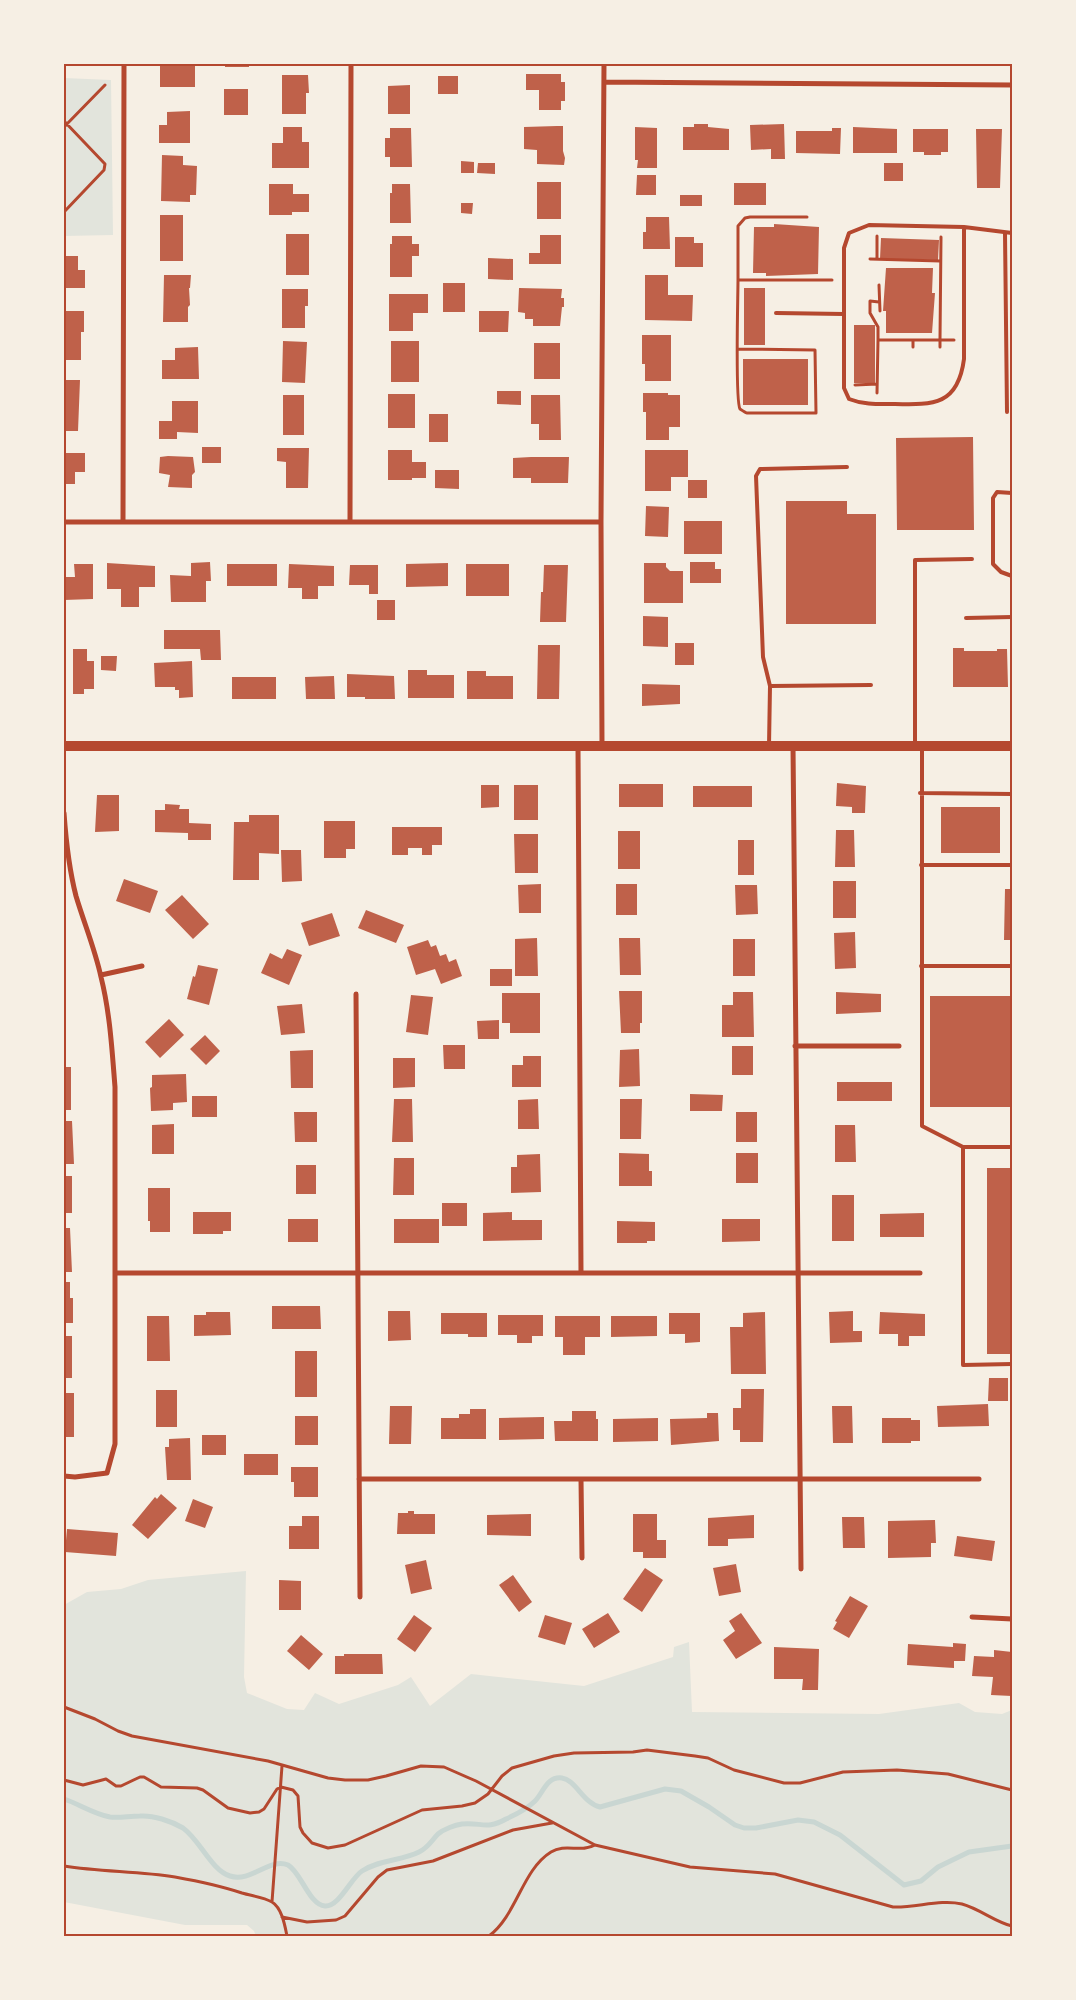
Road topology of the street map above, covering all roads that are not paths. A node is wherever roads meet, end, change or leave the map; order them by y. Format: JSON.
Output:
{"nodes":[{"id":1,"x":124,"y":64,"type":"edge"},
{"id":2,"x":351,"y":64,"type":"edge"},
{"id":3,"x":604,"y":64,"type":"edge"},
{"id":4,"x":604,"y":82,"type":"junction"},
{"id":5,"x":1012,"y":85,"type":"edge"},
{"id":6,"x":964,"y":227,"type":"junction"},
{"id":7,"x":1005,"y":233,"type":"junction"},
{"id":8,"x":1012,"y":233,"type":"edge"},
{"id":9,"x":776,"y":313,"type":"dead end"},
{"id":10,"x":844,"y":314,"type":"junction"},
{"id":11,"x":1007,"y":412,"type":"dead end"},
{"id":12,"x":847,"y":467,"type":"dead end"},
{"id":13,"x":1012,"y":492,"type":"edge"},
{"id":14,"x":64,"y":522,"type":"edge"},
{"id":15,"x":123,"y":522,"type":"junction"},
{"id":16,"x":350,"y":522,"type":"junction"},
{"id":17,"x":601,"y":522,"type":"junction"},
{"id":18,"x":972,"y":559,"type":"dead end"},
{"id":19,"x":1012,"y":576,"type":"edge"},
{"id":20,"x":1012,"y":617,"type":"edge"},
{"id":21,"x":966,"y":618,"type":"dead end"},
{"id":22,"x":871,"y":685,"type":"dead end"},
{"id":23,"x":770,"y":686,"type":"junction"},
{"id":24,"x":64,"y":746,"type":"edge"},
{"id":25,"x":578,"y":746,"type":"junction"},
{"id":26,"x":602,"y":746,"type":"junction"},
{"id":27,"x":769,"y":746,"type":"junction"},
{"id":28,"x":794,"y":746,"type":"junction"},
{"id":29,"x":918,"y":746,"type":"junction"},
{"id":30,"x":1012,"y":746,"type":"edge"},
{"id":31,"x":920,"y":793,"type":"junction"},
{"id":32,"x":1012,"y":794,"type":"edge"},
{"id":33,"x":64,"y":813,"type":"edge"},
{"id":34,"x":921,"y":865,"type":"junction"},
{"id":35,"x":1012,"y":865,"type":"edge"},
{"id":36,"x":142,"y":966,"type":"dead end"},
{"id":37,"x":921,"y":966,"type":"junction"},
{"id":38,"x":1012,"y":966,"type":"edge"},
{"id":39,"x":101,"y":975,"type":"junction"},
{"id":40,"x":356,"y":994,"type":"dead end"},
{"id":41,"x":795,"y":1046,"type":"junction"},
{"id":42,"x":898,"y":1046,"type":"dead end"},
{"id":43,"x":1012,"y":1146,"type":"edge"},
{"id":44,"x":963,"y":1147,"type":"junction"},
{"id":45,"x":115,"y":1273,"type":"junction"},
{"id":46,"x":358,"y":1273,"type":"junction"},
{"id":47,"x":581,"y":1273,"type":"junction"},
{"id":48,"x":798,"y":1273,"type":"junction"},
{"id":49,"x":920,"y":1273,"type":"dead end"},
{"id":50,"x":1012,"y":1364,"type":"edge"},
{"id":51,"x":64,"y":1476,"type":"edge"},
{"id":52,"x":359,"y":1479,"type":"junction"},
{"id":53,"x":581,"y":1479,"type":"junction"},
{"id":54,"x":800,"y":1479,"type":"junction"},
{"id":55,"x":979,"y":1480,"type":"dead end"},
{"id":56,"x":582,"y":1558,"type":"dead end"},
{"id":57,"x":801,"y":1569,"type":"dead end"},
{"id":58,"x":360,"y":1597,"type":"dead end"},
{"id":59,"x":972,"y":1617,"type":"dead end"},
{"id":60,"x":1012,"y":1619,"type":"edge"}],
"edges":[{"from":1,"to":15,"type":"street"},
{"from":2,"to":16,"type":"street"},
{"from":3,"to":4,"type":"street"},
{"from":4,"to":5,"type":"street"},
{"from":4,"to":17,"type":"street"},
{"from":6,"to":7,"type":"lane"},
{"from":6,"to":10,"type":"lane"},
{"from":6,"to":10,"type":"lane"},
{"from":7,"to":8,"type":"lane"},
{"from":7,"to":11,"type":"lane"},
{"from":9,"to":10,"type":"lane"},
{"from":12,"to":23,"type":"lane"},
{"from":13,"to":19,"type":"lane"},
{"from":14,"to":15,"type":"street"},
{"from":15,"to":16,"type":"street"},
{"from":16,"to":17,"type":"street"},
{"from":17,"to":26,"type":"street"},
{"from":18,"to":29,"type":"lane"},
{"from":20,"to":21,"type":"lane"},
{"from":22,"to":23,"type":"lane"},
{"from":23,"to":27,"type":"lane"},
{"from":24,"to":25,"type":"main road"},
{"from":25,"to":26,"type":"main road"},
{"from":25,"to":47,"type":"street"},
{"from":26,"to":27,"type":"main road"},
{"from":27,"to":28,"type":"main road"},
{"from":28,"to":29,"type":"main road"},
{"from":28,"to":41,"type":"street"},
{"from":29,"to":30,"type":"main road"},
{"from":29,"to":31,"type":"lane"},
{"from":31,"to":32,"type":"lane"},
{"from":31,"to":34,"type":"lane"},
{"from":33,"to":39,"type":"street"},
{"from":34,"to":35,"type":"lane"},
{"from":34,"to":37,"type":"lane"},
{"from":36,"to":39,"type":"street"},
{"from":37,"to":38,"type":"lane"},
{"from":37,"to":44,"type":"lane"},
{"from":39,"to":45,"type":"street"},
{"from":40,"to":46,"type":"street"},
{"from":41,"to":42,"type":"street"},
{"from":41,"to":48,"type":"street"},
{"from":43,"to":44,"type":"lane"},
{"from":44,"to":50,"type":"lane"},
{"from":45,"to":46,"type":"street"},
{"from":45,"to":51,"type":"street"},
{"from":46,"to":47,"type":"street"},
{"from":46,"to":52,"type":"street"},
{"from":47,"to":48,"type":"street"},
{"from":48,"to":49,"type":"street"},
{"from":48,"to":54,"type":"street"},
{"from":52,"to":53,"type":"street"},
{"from":52,"to":58,"type":"street"},
{"from":53,"to":54,"type":"street"},
{"from":53,"to":56,"type":"street"},
{"from":54,"to":55,"type":"street"},
{"from":54,"to":57,"type":"street"},
{"from":59,"to":60,"type":"street"}]}
